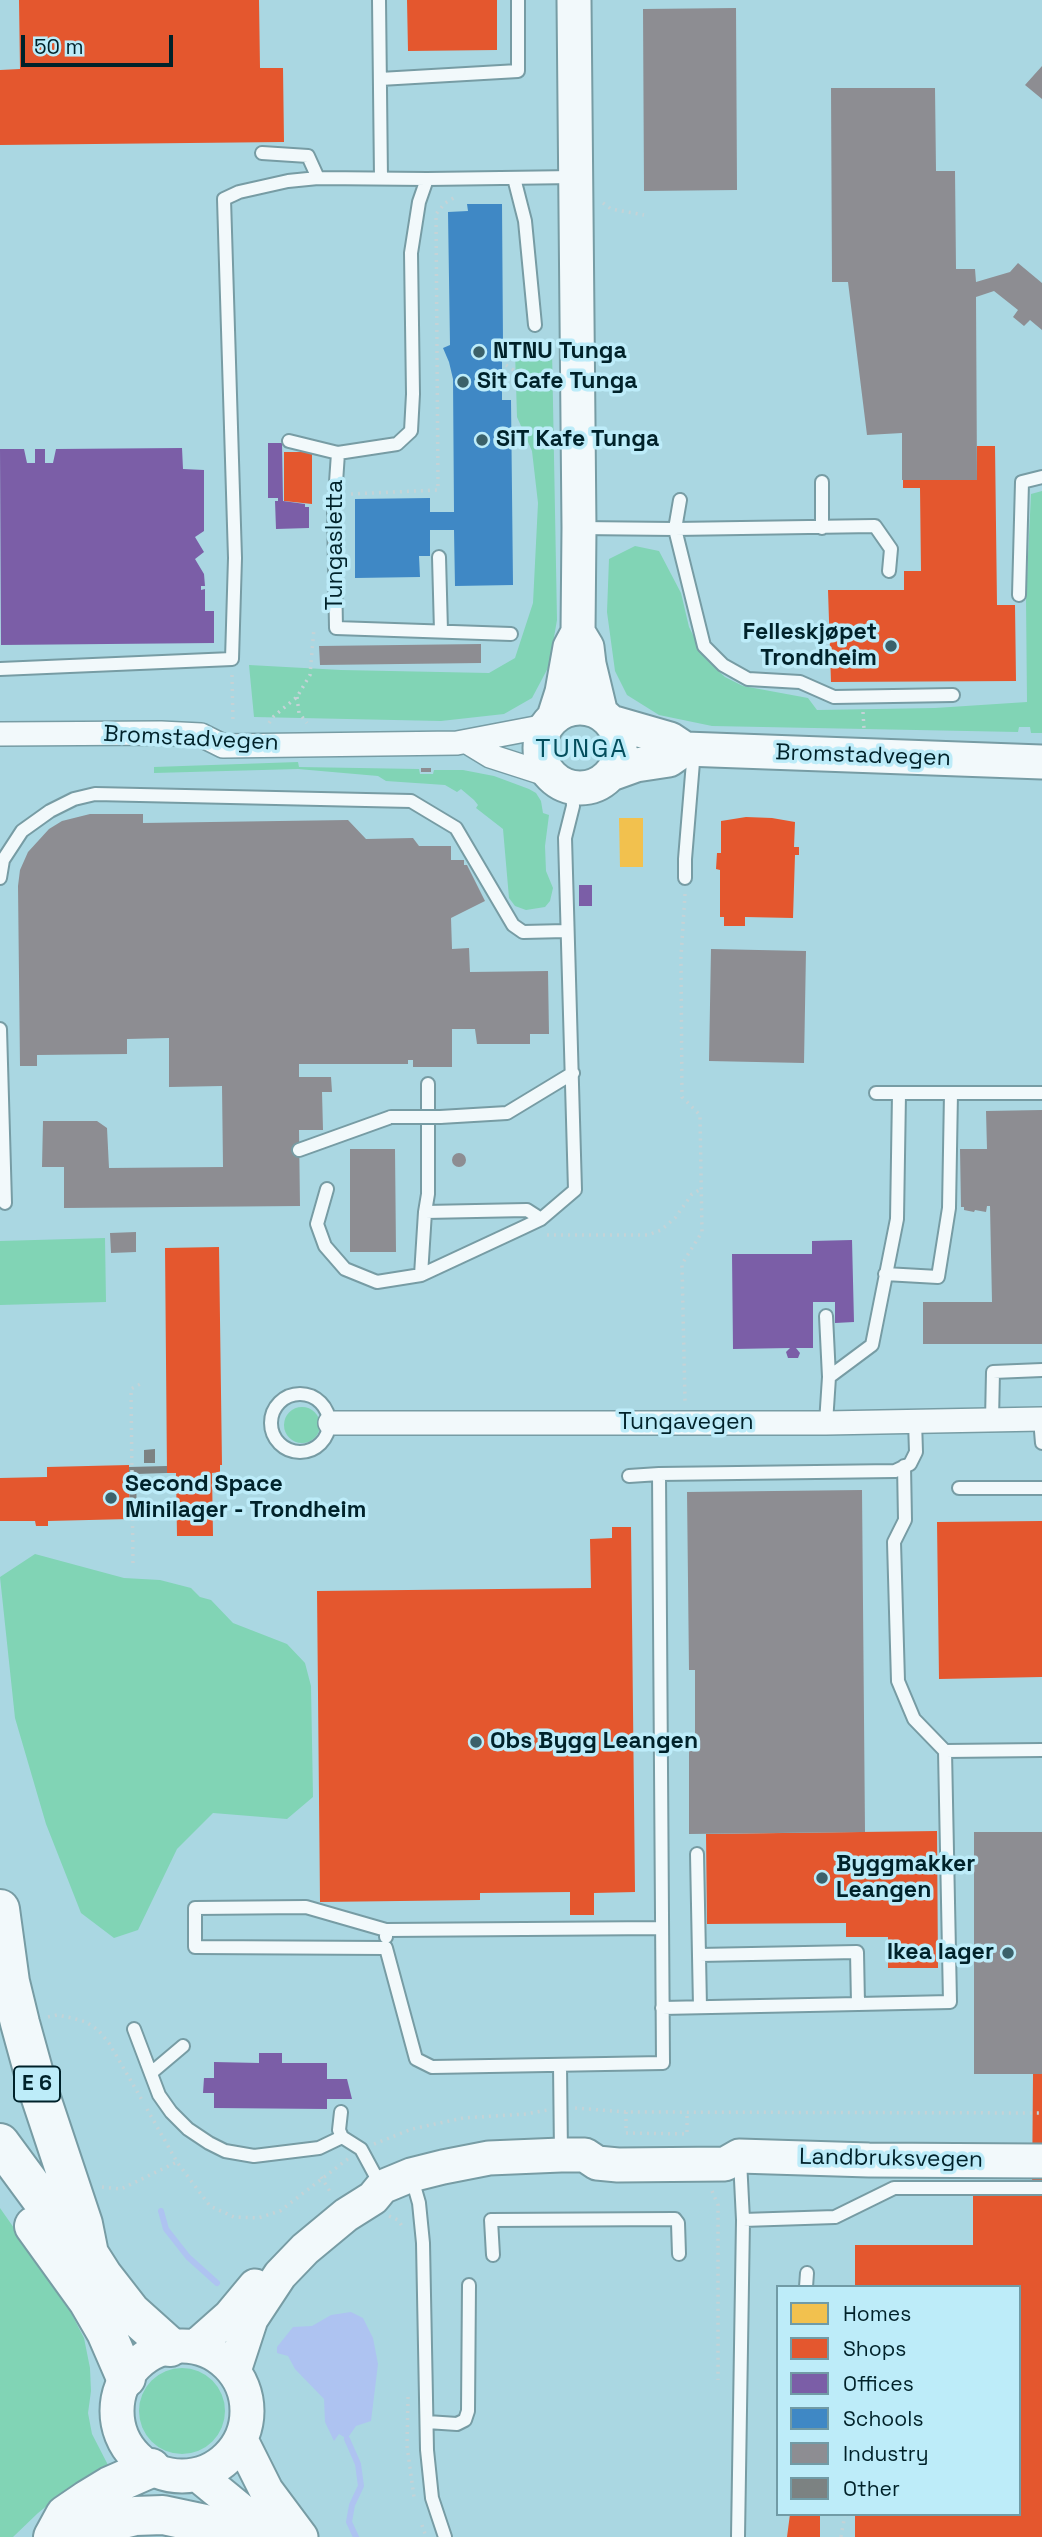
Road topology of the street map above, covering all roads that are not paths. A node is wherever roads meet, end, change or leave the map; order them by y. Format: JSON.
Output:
{"nodes":[{"id":1,"x":379,"y":0,"type":"edge"},
{"id":2,"x":518,"y":0,"type":"edge"},
{"id":3,"x":574,"y":0,"type":"edge"},
{"id":4,"x":380,"y":79,"type":"junction"},
{"id":5,"x":262,"y":153,"type":"dead end"},
{"id":6,"x":576,"y":177,"type":"junction"},
{"id":7,"x":317,"y":178,"type":"junction"},
{"id":8,"x":381,"y":178,"type":"junction"},
{"id":9,"x":514,"y":178,"type":"junction"},
{"id":10,"x":426,"y":179,"type":"junction"},
{"id":11,"x":535,"y":325,"type":"dead end"},
{"id":12,"x":289,"y":442,"type":"dead end"},
{"id":13,"x":338,"y":453,"type":"junction"},
{"id":14,"x":1042,"y":477,"type":"edge"},
{"id":15,"x":822,"y":482,"type":"dead end"},
{"id":16,"x":680,"y":500,"type":"dead end"},
{"id":17,"x":579,"y":528,"type":"junction"},
{"id":18,"x":822,"y":528,"type":"junction"},
{"id":19,"x":675,"y":530,"type":"junction"},
{"id":20,"x":439,"y":557,"type":"dead end"},
{"id":21,"x":889,"y":571,"type":"dead end"},
{"id":22,"x":1019,"y":595,"type":"dead end"},
{"id":23,"x":441,"y":631,"type":"junction"},
{"id":24,"x":578,"y":632,"type":"junction"},
{"id":25,"x":511,"y":634,"type":"dead end"},
{"id":26,"x":0,"y":669,"type":"edge"},
{"id":27,"x":953,"y":695,"type":"dead end"},
{"id":28,"x":606,"y":718,"type":"junction"},
{"id":29,"x":550,"y":722,"type":"junction"},
{"id":30,"x":0,"y":734,"type":"edge"},
{"id":31,"x":467,"y":742,"type":"junction"},
{"id":32,"x":690,"y":750,"type":"junction"},
{"id":33,"x":1042,"y":762,"type":"edge"},
{"id":34,"x":611,"y":774,"type":"junction"},
{"id":35,"x":561,"y":781,"type":"junction"},
{"id":36,"x":0,"y":878,"type":"edge"},
{"id":37,"x":685,"y":878,"type":"road end"},
{"id":38,"x":566,"y":931,"type":"junction"},
{"id":39,"x":0,"y":1029,"type":"edge"},
{"id":40,"x":573,"y":1073,"type":"junction"},
{"id":41,"x":428,"y":1084,"type":"dead end"},
{"id":42,"x":876,"y":1093,"type":"dead end"},
{"id":43,"x":951,"y":1093,"type":"junction"},
{"id":44,"x":1042,"y":1093,"type":"edge"},
{"id":45,"x":899,"y":1094,"type":"junction"},
{"id":46,"x":299,"y":1150,"type":"dead end"},
{"id":47,"x":327,"y":1189,"type":"dead end"},
{"id":48,"x":5,"y":1203,"type":"dead end"},
{"id":49,"x":425,"y":1212,"type":"junction"},
{"id":50,"x":541,"y":1219,"type":"junction"},
{"id":51,"x":885,"y":1274,"type":"junction"},
{"id":52,"x":421,"y":1275,"type":"junction"},
{"id":53,"x":826,"y":1316,"type":"dead end"},
{"id":54,"x":1042,"y":1370,"type":"edge"},
{"id":55,"x":829,"y":1377,"type":"junction"},
{"id":56,"x":1041,"y":1419,"type":"edge"},
{"id":57,"x":992,"y":1420,"type":"junction"},
{"id":58,"x":915,"y":1421,"type":"junction"},
{"id":59,"x":330,"y":1423,"type":"junction"},
{"id":60,"x":827,"y":1423,"type":"junction"},
{"id":61,"x":1042,"y":1443,"type":"edge"},
{"id":62,"x":904,"y":1466,"type":"junction"},
{"id":63,"x":659,"y":1474,"type":"junction"},
{"id":64,"x":629,"y":1476,"type":"dead end"},
{"id":65,"x":959,"y":1488,"type":"dead end"},
{"id":66,"x":1042,"y":1488,"type":"edge"},
{"id":67,"x":1042,"y":1749,"type":"edge"},
{"id":68,"x":945,"y":1751,"type":"junction"},
{"id":69,"x":697,"y":1854,"type":"dead end"},
{"id":70,"x":0,"y":1909,"type":"edge"},
{"id":71,"x":662,"y":1927,"type":"junction"},
{"id":72,"x":386,"y":1930,"type":"junction"},
{"id":73,"x":386,"y":1948,"type":"junction"},
{"id":74,"x":699,"y":1955,"type":"junction"},
{"id":75,"x":858,"y":2004,"type":"junction"},
{"id":76,"x":700,"y":2007,"type":"junction"},
{"id":77,"x":663,"y":2008,"type":"junction"},
{"id":78,"x":134,"y":2029,"type":"dead end"},
{"id":79,"x":183,"y":2046,"type":"dead end"},
{"id":80,"x":561,"y":2065,"type":"junction"},
{"id":81,"x":150,"y":2073,"type":"junction"},
{"id":82,"x":341,"y":2112,"type":"dead end"},
{"id":83,"x":342,"y":2137,"type":"junction"},
{"id":84,"x":0,"y":2143,"type":"edge"},
{"id":85,"x":573,"y":2155,"type":"junction"},
{"id":86,"x":739,"y":2156,"type":"junction"},
{"id":87,"x":1042,"y":2161,"type":"edge"},
{"id":88,"x":0,"y":2179,"type":"edge"},
{"id":89,"x":1042,"y":2188,"type":"edge"},
{"id":90,"x":392,"y":2192,"type":"junction"},
{"id":91,"x":743,"y":2220,"type":"junction"},
{"id":92,"x":89,"y":2254,"type":"junction"},
{"id":93,"x":679,"y":2254,"type":"dead end"},
{"id":94,"x":493,"y":2255,"type":"dead end"},
{"id":95,"x":807,"y":2273,"type":"dead end"},
{"id":96,"x":469,"y":2285,"type":"dead end"},
{"id":97,"x":806,"y":2285,"type":"edge"},
{"id":98,"x":183,"y":2347,"type":"junction"},
{"id":99,"x":234,"y":2371,"type":"junction"},
{"id":100,"x":126,"y":2378,"type":"junction"},
{"id":101,"x":427,"y":2422,"type":"junction"},
{"id":102,"x":241,"y":2440,"type":"junction"},
{"id":103,"x":151,"y":2468,"type":"junction"},
{"id":104,"x":198,"y":2475,"type":"junction"},
{"id":105,"x":53,"y":2537,"type":"edge"},
{"id":106,"x":79,"y":2537,"type":"edge"},
{"id":107,"x":240,"y":2537,"type":"edge"},
{"id":108,"x":267,"y":2537,"type":"edge"},
{"id":109,"x":301,"y":2537,"type":"edge"},
{"id":110,"x":445,"y":2537,"type":"edge"},
{"id":111,"x":738,"y":2537,"type":"edge"}],
"edges":[{"from":1,"to":4,"type":"lane"},
{"from":2,"to":4,"type":"lane"},
{"from":3,"to":6,"type":"street"},
{"from":4,"to":8,"type":"lane"},
{"from":5,"to":7,"type":"lane"},
{"from":6,"to":9,"type":"lane"},
{"from":6,"to":17,"type":"street"},
{"from":7,"to":8,"type":"lane"},
{"from":7,"to":26,"type":"lane"},
{"from":8,"to":10,"type":"lane"},
{"from":9,"to":10,"type":"lane"},
{"from":9,"to":11,"type":"lane"},
{"from":10,"to":13,"type":"lane","name":"Tungasletta"},
{"from":12,"to":13,"type":"lane"},
{"from":13,"to":23,"type":"lane","name":"Tungasletta"},
{"from":14,"to":22,"type":"lane"},
{"from":15,"to":18,"type":"lane"},
{"from":16,"to":19,"type":"lane"},
{"from":17,"to":19,"type":"lane"},
{"from":17,"to":24,"type":"street"},
{"from":18,"to":19,"type":"lane"},
{"from":18,"to":21,"type":"lane"},
{"from":19,"to":27,"type":"lane"},
{"from":20,"to":23,"type":"lane"},
{"from":23,"to":25,"type":"lane","name":"Tungasletta"},
{"from":24,"to":28,"type":"street"},
{"from":24,"to":29,"type":"street"},
{"from":28,"to":29,"type":"street"},
{"from":28,"to":32,"type":"street","name":"Bromstadvegen"},
{"from":28,"to":34,"type":"street"},
{"from":29,"to":31,"type":"street","name":"Bromstadvegen"},
{"from":29,"to":35,"type":"street"},
{"from":30,"to":31,"type":"street","name":"Bromstadvegen"},
{"from":31,"to":35,"type":"street","name":"Bromstadvegen"},
{"from":32,"to":33,"type":"street","name":"Bromstadvegen"},
{"from":32,"to":34,"type":"street","name":"Bromstadvegen"},
{"from":32,"to":37,"type":"lane"},
{"from":34,"to":35,"type":"street"},
{"from":35,"to":38,"type":"lane"},
{"from":36,"to":38,"type":"lane"},
{"from":38,"to":40,"type":"lane"},
{"from":39,"to":48,"type":"lane"},
{"from":40,"to":46,"type":"lane","bridge":true},
{"from":40,"to":50,"type":"lane"},
{"from":41,"to":49,"type":"lane"},
{"from":42,"to":45,"type":"lane"},
{"from":43,"to":44,"type":"lane"},
{"from":43,"to":45,"type":"lane"},
{"from":43,"to":51,"type":"lane"},
{"from":45,"to":51,"type":"lane"},
{"from":47,"to":52,"type":"lane"},
{"from":49,"to":50,"type":"lane"},
{"from":49,"to":52,"type":"lane"},
{"from":50,"to":52,"type":"lane"},
{"from":51,"to":55,"type":"lane"},
{"from":53,"to":55,"type":"lane"},
{"from":54,"to":57,"type":"lane"},
{"from":55,"to":60,"type":"lane"},
{"from":56,"to":57,"type":"street","name":"Tungavegen"},
{"from":56,"to":61,"type":"lane"},
{"from":57,"to":58,"type":"street","name":"Tungavegen"},
{"from":58,"to":60,"type":"street","name":"Tungavegen"},
{"from":58,"to":62,"type":"lane"},
{"from":59,"to":59,"type":"lane"},
{"from":59,"to":60,"type":"street","name":"Tungavegen"},
{"from":62,"to":63,"type":"lane"},
{"from":62,"to":68,"type":"lane"},
{"from":63,"to":64,"type":"lane"},
{"from":63,"to":71,"type":"lane"},
{"from":65,"to":66,"type":"lane"},
{"from":67,"to":68,"type":"lane"},
{"from":68,"to":75,"type":"lane"},
{"from":69,"to":74,"type":"lane"},
{"from":70,"to":92,"type":"highway","number":"E 6"},
{"from":71,"to":72,"type":"lane"},
{"from":71,"to":77,"type":"lane"},
{"from":72,"to":73,"type":"lane"},
{"from":72,"to":73,"type":"lane"},
{"from":73,"to":80,"type":"lane"},
{"from":74,"to":75,"type":"lane"},
{"from":74,"to":76,"type":"lane"},
{"from":75,"to":76,"type":"lane"},
{"from":76,"to":77,"type":"lane"},
{"from":77,"to":80,"type":"lane"},
{"from":78,"to":81,"type":"lane"},
{"from":79,"to":81,"type":"lane"},
{"from":80,"to":85,"type":"lane"},
{"from":81,"to":83,"type":"lane"},
{"from":82,"to":83,"type":"lane"},
{"from":83,"to":90,"type":"lane"},
{"from":84,"to":92,"type":"highway","number":"E 6"},
{"from":85,"to":86,"type":"street","name":"Landbruksvegen"},
{"from":85,"to":90,"type":"street","name":"Landbruksvegen"},
{"from":86,"to":87,"type":"street","name":"Landbruksvegen"},
{"from":86,"to":91,"type":"lane"},
{"from":88,"to":100,"type":"highway"},
{"from":89,"to":91,"type":"lane"},
{"from":90,"to":98,"type":"street","name":"Landbruksvegen"},
{"from":90,"to":99,"type":"street","name":"Landbruksvegen"},
{"from":90,"to":101,"type":"lane"},
{"from":91,"to":111,"type":"lane"},
{"from":92,"to":98,"type":"highway","number":"E 6"},
{"from":93,"to":94,"type":"lane"},
{"from":95,"to":97,"type":"lane"},
{"from":96,"to":101,"type":"lane"},
{"from":98,"to":99,"type":"street"},
{"from":98,"to":100,"type":"street"},
{"from":99,"to":102,"type":"street"},
{"from":100,"to":103,"type":"street"},
{"from":101,"to":110,"type":"lane"},
{"from":102,"to":104,"type":"street"},
{"from":102,"to":109,"type":"street"},
{"from":103,"to":104,"type":"street"},
{"from":103,"to":105,"type":"highway"},
{"from":104,"to":108,"type":"street"},
{"from":106,"to":107,"type":"highway"}]}
